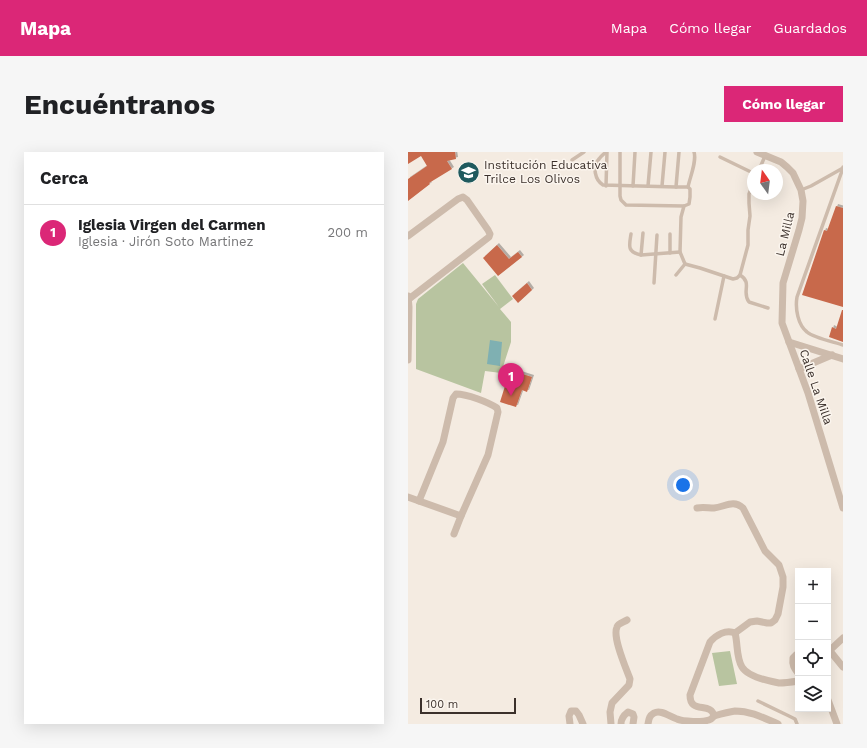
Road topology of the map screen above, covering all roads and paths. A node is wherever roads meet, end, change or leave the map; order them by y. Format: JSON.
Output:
{"nodes":[{"id":1,"x":584,"y":152,"type":"edge"},
{"id":2,"x":606,"y":152,"type":"edge"},
{"id":3,"x":620,"y":152,"type":"edge"},
{"id":4,"x":635,"y":152,"type":"edge"},
{"id":5,"x":651,"y":152,"type":"edge"},
{"id":6,"x":665,"y":152,"type":"edge"},
{"id":7,"x":679,"y":152,"type":"edge"},
{"id":8,"x":694,"y":152,"type":"edge"},
{"id":9,"x":757,"y":152,"type":"edge"},
{"id":10,"x":765,"y":155,"type":"junction"},
{"id":11,"x":720,"y":157,"type":"dead end"},
{"id":12,"x":572,"y":160,"type":"dead end"},
{"id":13,"x":761,"y":164,"type":"edge"},
{"id":14,"x":843,"y":167,"type":"edge"},
{"id":15,"x":747,"y":170,"type":"edge"},
{"id":16,"x":606,"y":186,"type":"junction"},
{"id":17,"x":620,"y":186,"type":"junction"},
{"id":18,"x":633,"y":186,"type":"junction"},
{"id":19,"x":648,"y":186,"type":"junction"},
{"id":20,"x":662,"y":186,"type":"junction"},
{"id":21,"x":676,"y":187,"type":"junction"},
{"id":22,"x":688,"y":187,"type":"junction"},
{"id":23,"x":801,"y":190,"type":"junction"},
{"id":24,"x":749,"y":200,"type":"edge"},
{"id":25,"x":684,"y":206,"type":"junction"},
{"id":26,"x":643,"y":233,"type":"dead end"},
{"id":27,"x":631,"y":234,"type":"dead end"},
{"id":28,"x":670,"y":234,"type":"dead end"},
{"id":29,"x":657,"y":235,"type":"dead end"},
{"id":30,"x":408,"y":236,"type":"edge"},
{"id":31,"x":680,"y":252,"type":"junction"},
{"id":32,"x":670,"y":253,"type":"junction"},
{"id":33,"x":641,"y":254,"type":"junction"},
{"id":34,"x":656,"y":254,"type":"junction"},
{"id":35,"x":685,"y":264,"type":"junction"},
{"id":36,"x":740,"y":275,"type":"junction"},
{"id":37,"x":676,"y":276,"type":"dead end"},
{"id":38,"x":724,"y":276,"type":"junction"},
{"id":39,"x":654,"y":284,"type":"dead end"},
{"id":40,"x":408,"y":297,"type":"edge"},
{"id":41,"x":768,"y":308,"type":"dead end"},
{"id":42,"x":715,"y":319,"type":"dead end"},
{"id":43,"x":789,"y":342,"type":"junction"},
{"id":44,"x":843,"y":345,"type":"edge"},
{"id":45,"x":832,"y":356,"type":"junction"},
{"id":46,"x":843,"y":359,"type":"edge"},
{"id":47,"x":408,"y":360,"type":"edge"},
{"id":48,"x":799,"y":369,"type":"junction"},
{"id":49,"x":408,"y":497,"type":"edge"},
{"id":50,"x":419,"y":501,"type":"junction"},
{"id":51,"x":697,"y":508,"type":"dead end"},
{"id":52,"x":843,"y":508,"type":"edge"},
{"id":53,"x":461,"y":516,"type":"junction"},
{"id":54,"x":454,"y":534,"type":"dead end"},
{"id":55,"x":627,"y":620,"type":"dead end"},
{"id":56,"x":735,"y":633,"type":"junction"},
{"id":57,"x":843,"y":638,"type":"edge"},
{"id":58,"x":831,"y":649,"type":"edge"},
{"id":59,"x":831,"y":653,"type":"edge"},
{"id":60,"x":795,"y":656,"type":"edge"},
{"id":61,"x":843,"y":667,"type":"edge"},
{"id":62,"x":795,"y":670,"type":"edge"},
{"id":63,"x":795,"y":681,"type":"edge"},
{"id":64,"x":758,"y":701,"type":"dead end"},
{"id":65,"x":831,"y":708,"type":"edge"},
{"id":66,"x":714,"y":716,"type":"junction"},
{"id":67,"x":570,"y":724,"type":"edge"},
{"id":68,"x":583,"y":724,"type":"edge"},
{"id":69,"x":611,"y":724,"type":"edge"},
{"id":70,"x":621,"y":724,"type":"edge"},
{"id":71,"x":634,"y":724,"type":"edge"},
{"id":72,"x":648,"y":724,"type":"edge"},
{"id":73,"x":778,"y":724,"type":"edge"},
{"id":74,"x":797,"y":724,"type":"edge"},
{"id":75,"x":837,"y":724,"type":"edge"}],
"edges":[{"from":1,"to":12,"type":"lane"},
{"from":2,"to":16,"type":"lane"},
{"from":2,"to":16,"type":"lane"},
{"from":3,"to":17,"type":"lane"},
{"from":4,"to":18,"type":"lane"},
{"from":5,"to":19,"type":"lane"},
{"from":6,"to":20,"type":"lane"},
{"from":7,"to":21,"type":"lane"},
{"from":8,"to":22,"type":"lane"},
{"from":9,"to":10,"type":"street","name":"La Milla"},
{"from":10,"to":13,"type":"lane"},
{"from":10,"to":23,"type":"street","name":"La Milla"},
{"from":11,"to":15,"type":"lane"},
{"from":14,"to":23,"type":"lane"},
{"from":14,"to":44,"type":"lane"},
{"from":16,"to":17,"type":"lane"},
{"from":17,"to":18,"type":"lane"},
{"from":17,"to":25,"type":"lane"},
{"from":18,"to":19,"type":"lane"},
{"from":19,"to":20,"type":"lane"},
{"from":20,"to":21,"type":"lane"},
{"from":21,"to":22,"type":"lane"},
{"from":22,"to":25,"type":"lane"},
{"from":23,"to":43,"type":"street","name":"La Milla"},
{"from":24,"to":36,"type":"lane"},
{"from":25,"to":31,"type":"lane"},
{"from":26,"to":33,"type":"lane"},
{"from":27,"to":33,"type":"lane"},
{"from":28,"to":32,"type":"lane"},
{"from":29,"to":34,"type":"lane"},
{"from":30,"to":40,"type":"street"},
{"from":31,"to":32,"type":"lane"},
{"from":31,"to":35,"type":"lane"},
{"from":32,"to":34,"type":"lane"},
{"from":33,"to":34,"type":"lane"},
{"from":34,"to":39,"type":"lane"},
{"from":35,"to":37,"type":"lane"},
{"from":35,"to":38,"type":"lane"},
{"from":36,"to":38,"type":"lane"},
{"from":36,"to":41,"type":"lane"},
{"from":38,"to":42,"type":"lane"},
{"from":40,"to":47,"type":"street"},
{"from":43,"to":45,"type":"street"},
{"from":43,"to":48,"type":"street","name":"Calle La Milla"},
{"from":45,"to":46,"type":"street"},
{"from":45,"to":48,"type":"street"},
{"from":48,"to":52,"type":"street","name":"Calle La Milla"},
{"from":49,"to":50,"type":"street"},
{"from":50,"to":53,"type":"street"},
{"from":50,"to":53,"type":"street"},
{"from":51,"to":56,"type":"street"},
{"from":53,"to":54,"type":"street"},
{"from":55,"to":69,"type":"street"},
{"from":56,"to":63,"type":"street"},
{"from":56,"to":66,"type":"street"},
{"from":57,"to":58,"type":"street"},
{"from":59,"to":61,"type":"street"},
{"from":60,"to":62,"type":"street"},
{"from":64,"to":74,"type":"lane"},
{"from":65,"to":75,"type":"street"},
{"from":66,"to":72,"type":"street"},
{"from":66,"to":73,"type":"street"},
{"from":67,"to":68,"type":"street"},
{"from":70,"to":71,"type":"street"}]}
